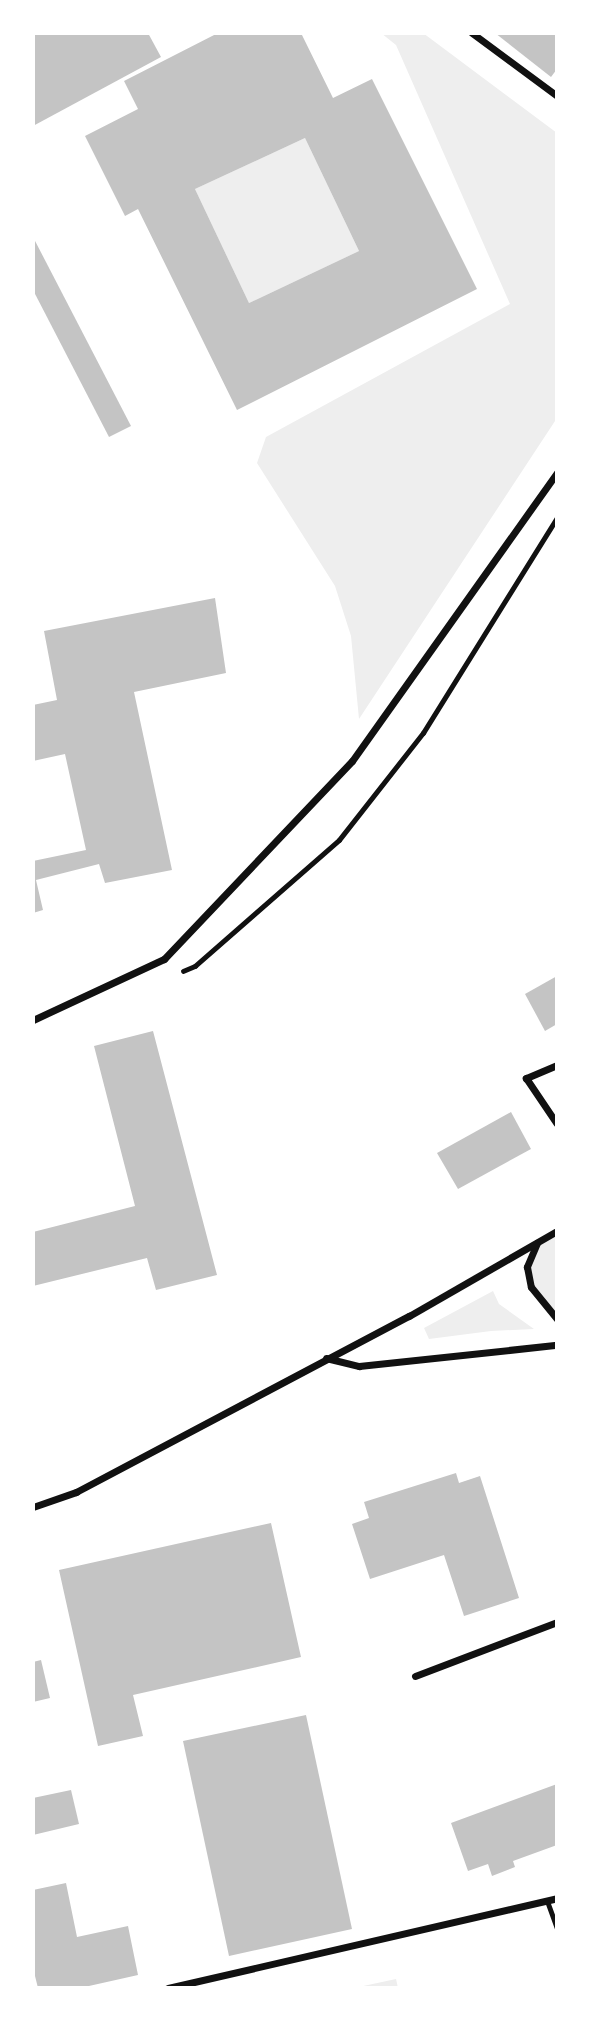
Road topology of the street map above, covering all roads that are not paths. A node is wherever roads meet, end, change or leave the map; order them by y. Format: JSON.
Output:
{"nodes":[{"id":1,"x":472,"y":33,"type":"edge"},
{"id":2,"x":557,"y":96,"type":"edge"},
{"id":3,"x":557,"y":474,"type":"edge"},
{"id":4,"x":33,"y":1020,"type":"edge"},
{"id":5,"x":557,"y":1065,"type":"edge"},
{"id":6,"x":557,"y":1124,"type":"edge"},
{"id":7,"x":557,"y":1231,"type":"edge"},
{"id":8,"x":537,"y":1242,"type":"junction"},
{"id":9,"x":557,"y":1320,"type":"edge"},
{"id":10,"x":557,"y":1345,"type":"edge"},
{"id":11,"x":325,"y":1358,"type":"junction"},
{"id":12,"x":33,"y":1507,"type":"edge"},
{"id":13,"x":557,"y":1622,"type":"edge"},
{"id":14,"x":415,"y":1676,"type":"dead end"},
{"id":15,"x":557,"y":1898,"type":"edge"},
{"id":16,"x":547,"y":1901,"type":"junction"},
{"id":17,"x":557,"y":1929,"type":"edge"},
{"id":18,"x":169,"y":1988,"type":"edge"}],
"edges":[{"from":1,"to":2,"type":"street"},
{"from":3,"to":4,"type":"street"},
{"from":5,"to":6,"type":"street"},
{"from":7,"to":8,"type":"street"},
{"from":8,"to":9,"type":"street"},
{"from":8,"to":11,"type":"street"},
{"from":10,"to":11,"type":"street"},
{"from":11,"to":12,"type":"street"},
{"from":13,"to":14,"type":"street"},
{"from":15,"to":16,"type":"street"},
{"from":16,"to":17,"type":"lane"},
{"from":16,"to":18,"type":"street"}]}
